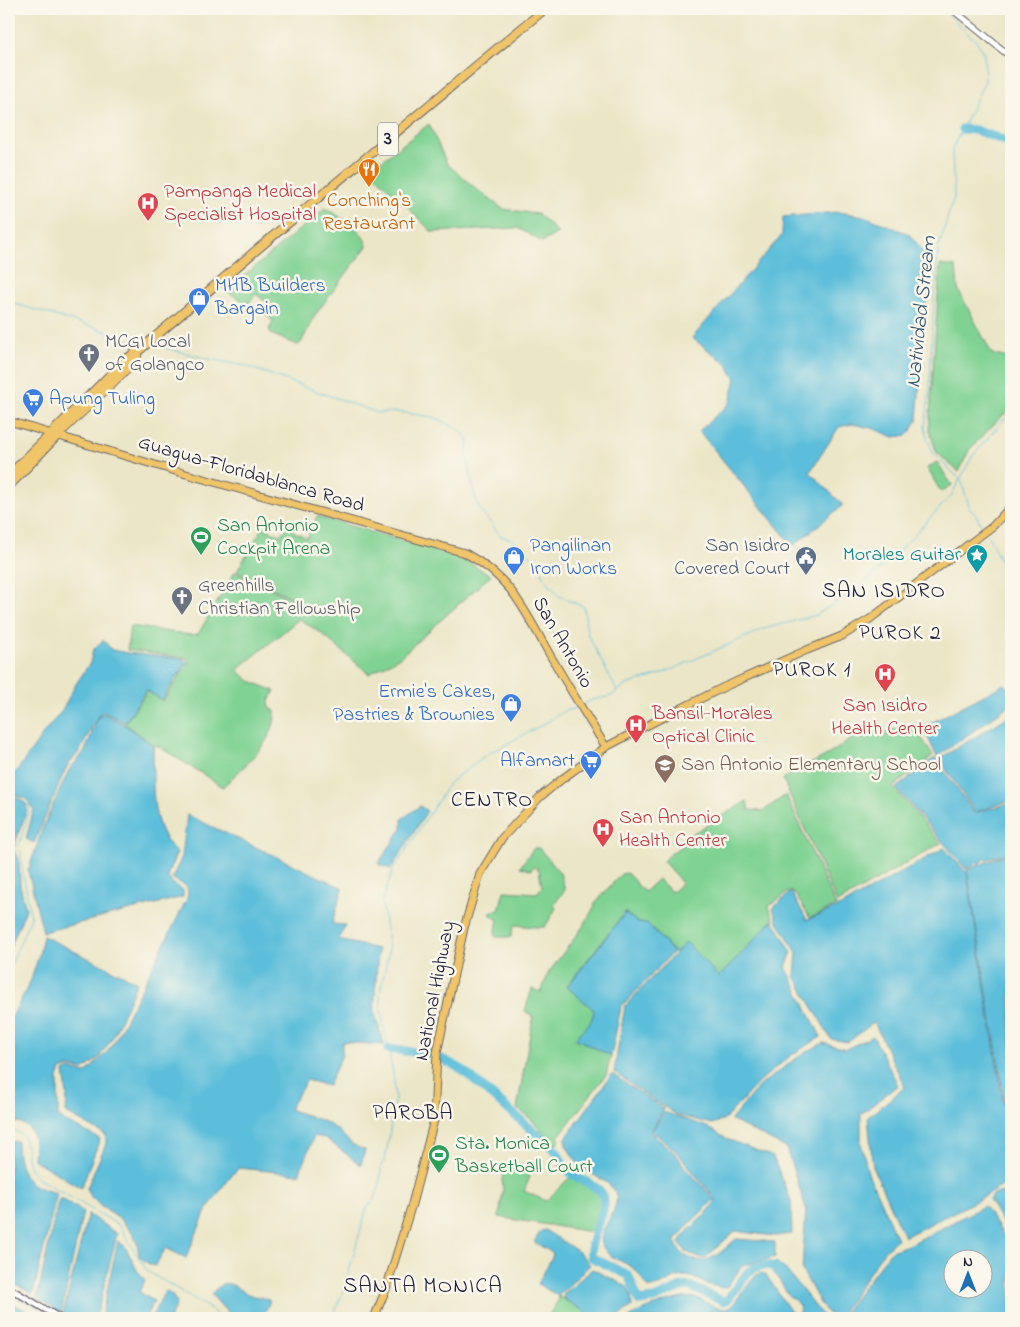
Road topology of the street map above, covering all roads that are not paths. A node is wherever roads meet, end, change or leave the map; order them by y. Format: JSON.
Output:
{"nodes":[{"id":1,"x":545,"y":9,"type":"edge"},
{"id":2,"x":952,"y":9,"type":"edge"},
{"id":3,"x":1011,"y":57,"type":"edge"},
{"id":4,"x":9,"y":421,"type":"edge"},
{"id":5,"x":54,"y":433,"type":"junction"},
{"id":6,"x":9,"y":475,"type":"edge"},
{"id":7,"x":9,"y":486,"type":"edge"},
{"id":8,"x":1011,"y":506,"type":"edge"},
{"id":9,"x":482,"y":562,"type":"joint"},
{"id":10,"x":606,"y":747,"type":"junction"},
{"id":11,"x":9,"y":1288,"type":"edge"},
{"id":12,"x":60,"y":1318,"type":"edge"},
{"id":13,"x":374,"y":1318,"type":"edge"}],
"edges":[{"from":1,"to":5,"type":"highway","number":"3"},
{"from":2,"to":3,"type":"street"},
{"from":4,"to":5,"type":"main road","name":"Guagua-Floridablanca Road"},
{"from":5,"to":6,"type":"highway","number":"3"},
{"from":5,"to":7,"type":"highway","number":"3"},
{"from":5,"to":9,"type":"main road","name":"Guagua-Floridablanca Road"},
{"from":8,"to":10,"type":"main road","name":"National Highway"},
{"from":9,"to":10,"type":"main road","name":"San Antonio"},
{"from":10,"to":13,"type":"main road","name":"National Highway"},
{"from":11,"to":12,"type":"street"}]}
